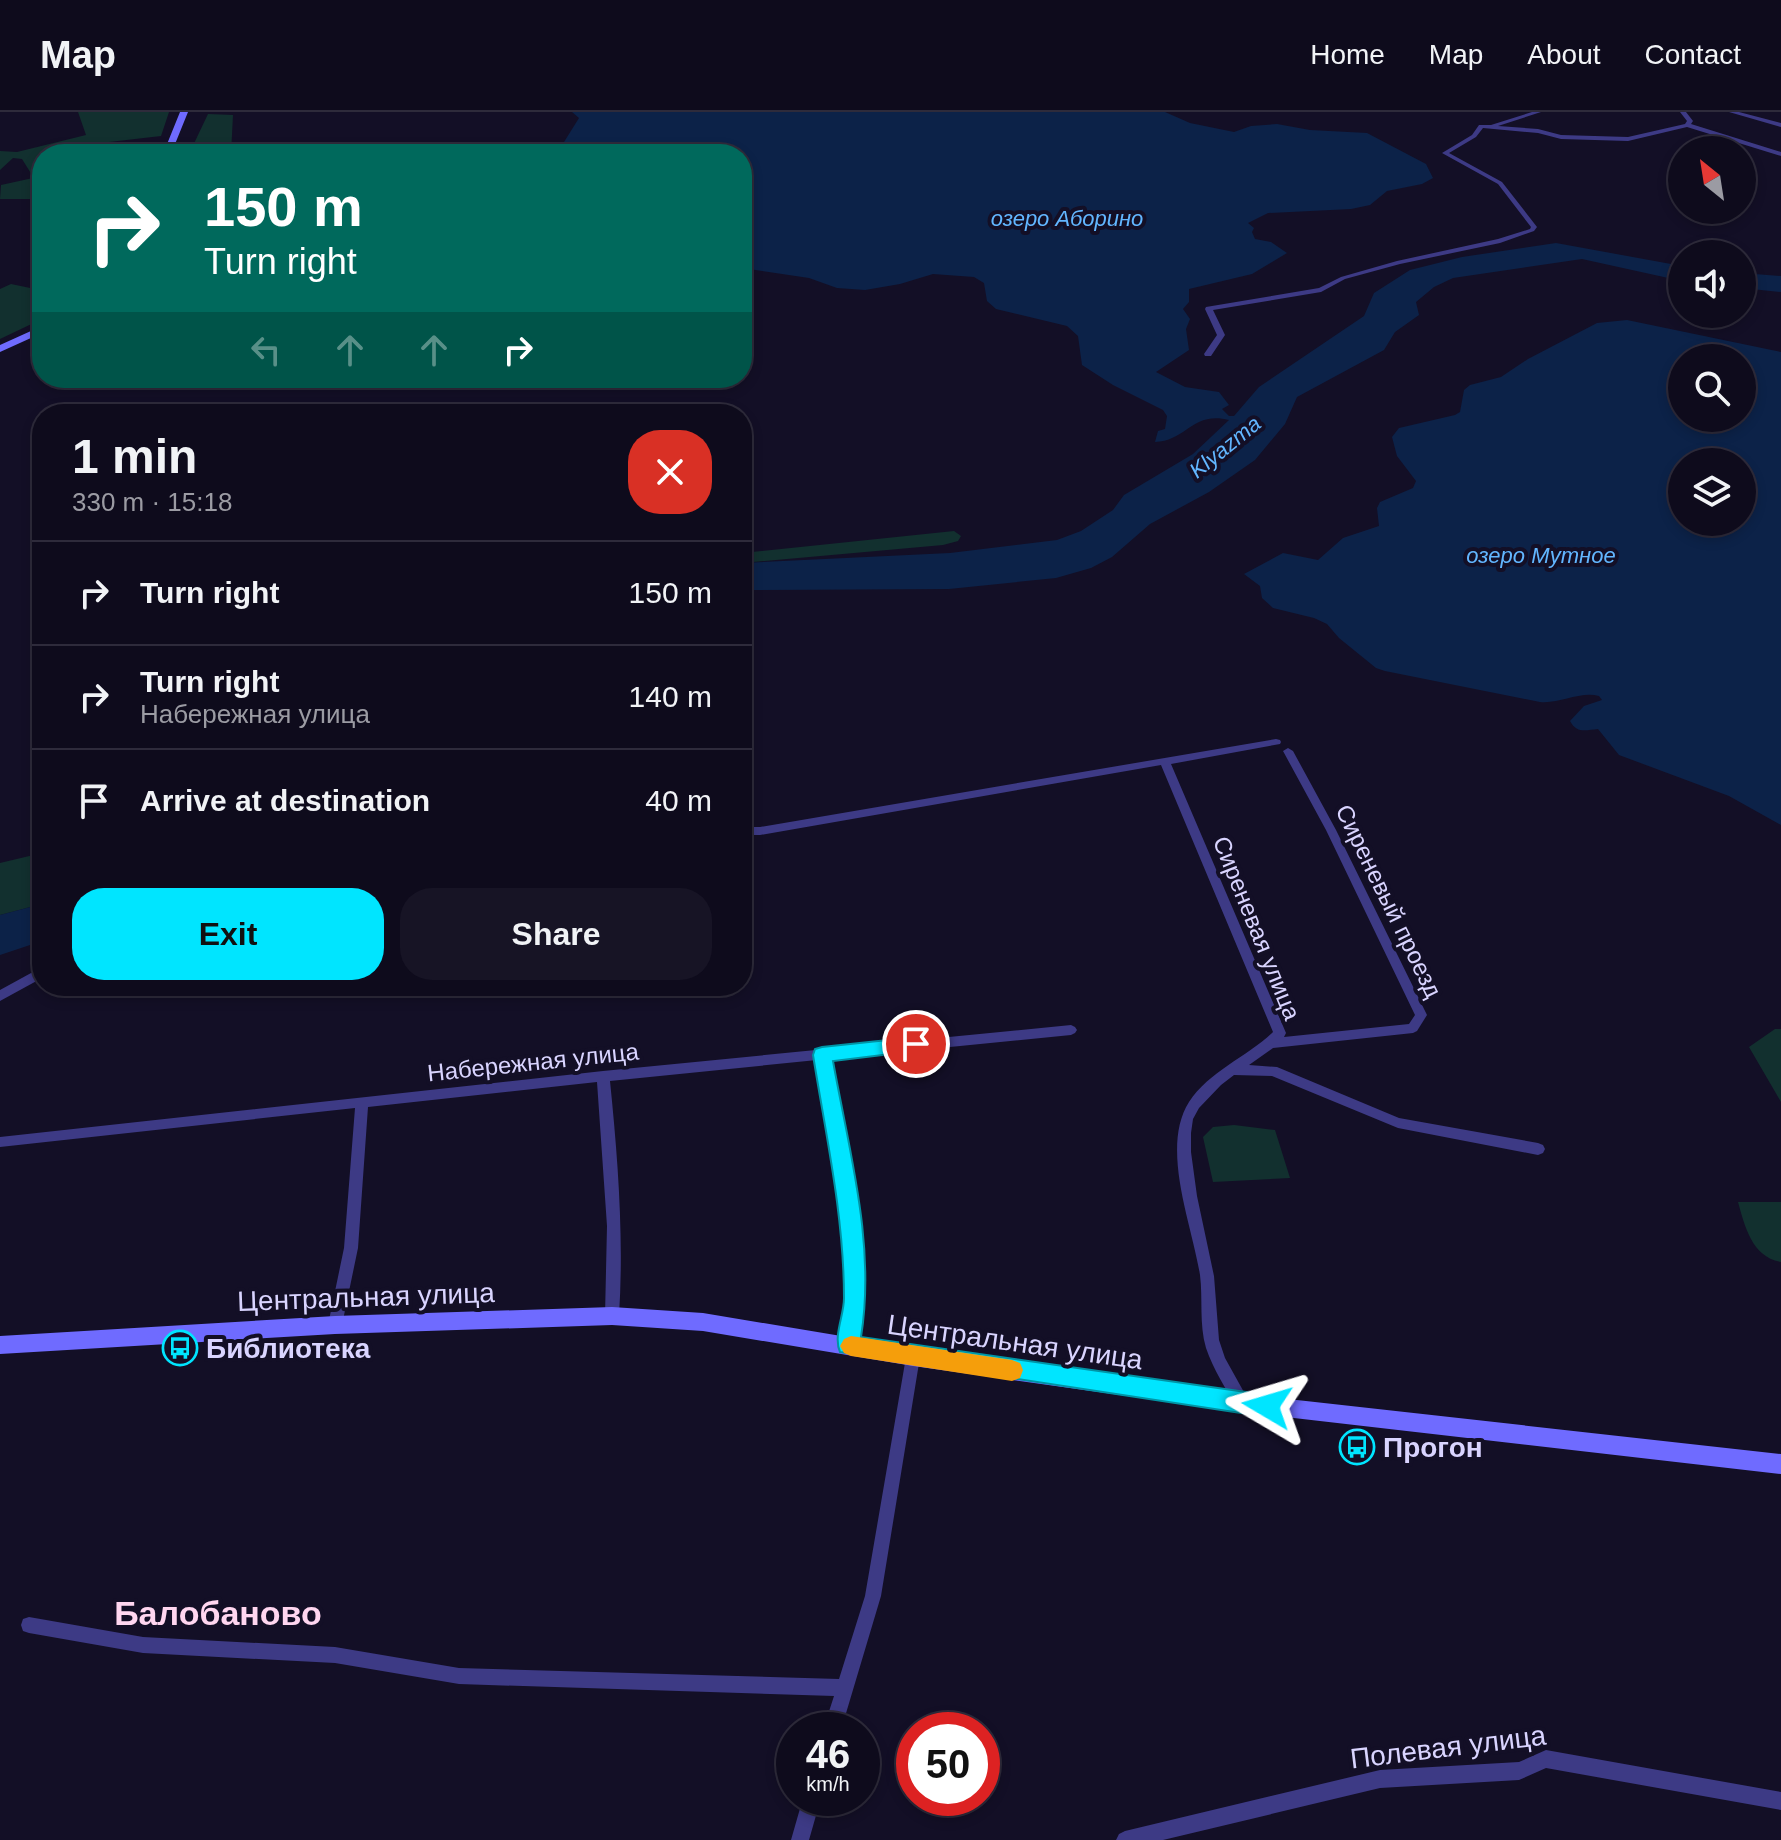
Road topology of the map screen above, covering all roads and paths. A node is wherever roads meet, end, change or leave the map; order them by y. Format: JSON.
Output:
{"nodes":[{"id":1,"x":184,"y":112,"type":"edge"},
{"id":2,"x":1538,"y":112,"type":"edge"},
{"id":3,"x":1683,"y":112,"type":"edge"},
{"id":4,"x":1732,"y":112,"type":"edge"},
{"id":5,"x":1491,"y":125,"type":"junction"},
{"id":6,"x":1687,"y":125,"type":"junction"},
{"id":7,"x":1781,"y":125,"type":"edge"},
{"id":8,"x":171,"y":144,"type":"edge"},
{"id":9,"x":1781,"y":154,"type":"edge"},
{"id":10,"x":32,"y":334,"type":"edge"},
{"id":11,"x":0,"y":349,"type":"edge"},
{"id":12,"x":1208,"y":354,"type":"dead end"},
{"id":13,"x":1276,"y":742,"type":"dead end"},
{"id":14,"x":1288,"y":751,"type":"dead end"},
{"id":15,"x":1164,"y":760,"type":"junction"},
{"id":16,"x":752,"y":831,"type":"edge"},
{"id":17,"x":32,"y":978,"type":"edge"},
{"id":18,"x":0,"y":996,"type":"edge"},
{"id":19,"x":1071,"y":1030,"type":"dead end"},
{"id":20,"x":1272,"y":1043,"type":"junction"},
{"id":21,"x":822,"y":1055,"type":"junction"},
{"id":22,"x":1231,"y":1070,"type":"junction"},
{"id":23,"x":603,"y":1076,"type":"junction"},
{"id":24,"x":362,"y":1102,"type":"junction"},
{"id":25,"x":0,"y":1142,"type":"edge"},
{"id":26,"x":1538,"y":1149,"type":"dead end"},
{"id":27,"x":612,"y":1316,"type":"junction"},
{"id":28,"x":335,"y":1325,"type":"junction"},
{"id":29,"x":0,"y":1345,"type":"edge"},
{"id":30,"x":848,"y":1345,"type":"junction"},
{"id":31,"x":913,"y":1357,"type":"junction"},
{"id":32,"x":1242,"y":1403,"type":"junction"},
{"id":33,"x":1781,"y":1464,"type":"edge"},
{"id":34,"x":29,"y":1625,"type":"dead end"},
{"id":35,"x":845,"y":1688,"type":"junction"},
{"id":36,"x":838,"y":1712,"type":"edge"},
{"id":37,"x":1781,"y":1801,"type":"edge"},
{"id":38,"x":807,"y":1816,"type":"edge"},
{"id":39,"x":800,"y":1840,"type":"edge"},
{"id":40,"x":1125,"y":1840,"type":"edge"}],
"edges":[{"from":1,"to":8,"type":"main road"},
{"from":2,"to":5,"type":"street"},
{"from":3,"to":6,"type":"street"},
{"from":4,"to":7,"type":"street"},
{"from":5,"to":6,"type":"street"},
{"from":5,"to":12,"type":"street"},
{"from":6,"to":9,"type":"street"},
{"from":10,"to":11,"type":"main road"},
{"from":13,"to":15,"type":"street"},
{"from":14,"to":20,"type":"street","name":"Сиреневый проезд"},
{"from":15,"to":16,"type":"street"},
{"from":15,"to":20,"type":"street","name":"Сиреневая улица"},
{"from":17,"to":18,"type":"street"},
{"from":19,"to":21,"type":"street","name":"Набережная улица"},
{"from":20,"to":22,"type":"street","name":"Сиреневая улица"},
{"from":21,"to":23,"type":"street","name":"Набережная улица"},
{"from":21,"to":30,"type":"street"},
{"from":22,"to":26,"type":"street"},
{"from":22,"to":32,"type":"street","name":"Сиреневая улица"},
{"from":23,"to":24,"type":"street","name":"Набережная улица"},
{"from":23,"to":27,"type":"street"},
{"from":24,"to":25,"type":"street","name":"Набережная улица"},
{"from":24,"to":28,"type":"street"},
{"from":27,"to":28,"type":"main road","name":"Центральная улица"},
{"from":27,"to":30,"type":"main road","name":"Центральная улица"},
{"from":28,"to":29,"type":"main road","name":"Центральная улица"},
{"from":30,"to":31,"type":"main road","name":"Центральная улица"},
{"from":31,"to":32,"type":"main road","name":"Центральная улица"},
{"from":31,"to":35,"type":"street"},
{"from":32,"to":33,"type":"main road","name":"Центральная улица"},
{"from":34,"to":35,"type":"street"},
{"from":35,"to":36,"type":"street"},
{"from":37,"to":40,"type":"street","name":"Полевая улица"},
{"from":38,"to":39,"type":"street"}]}
